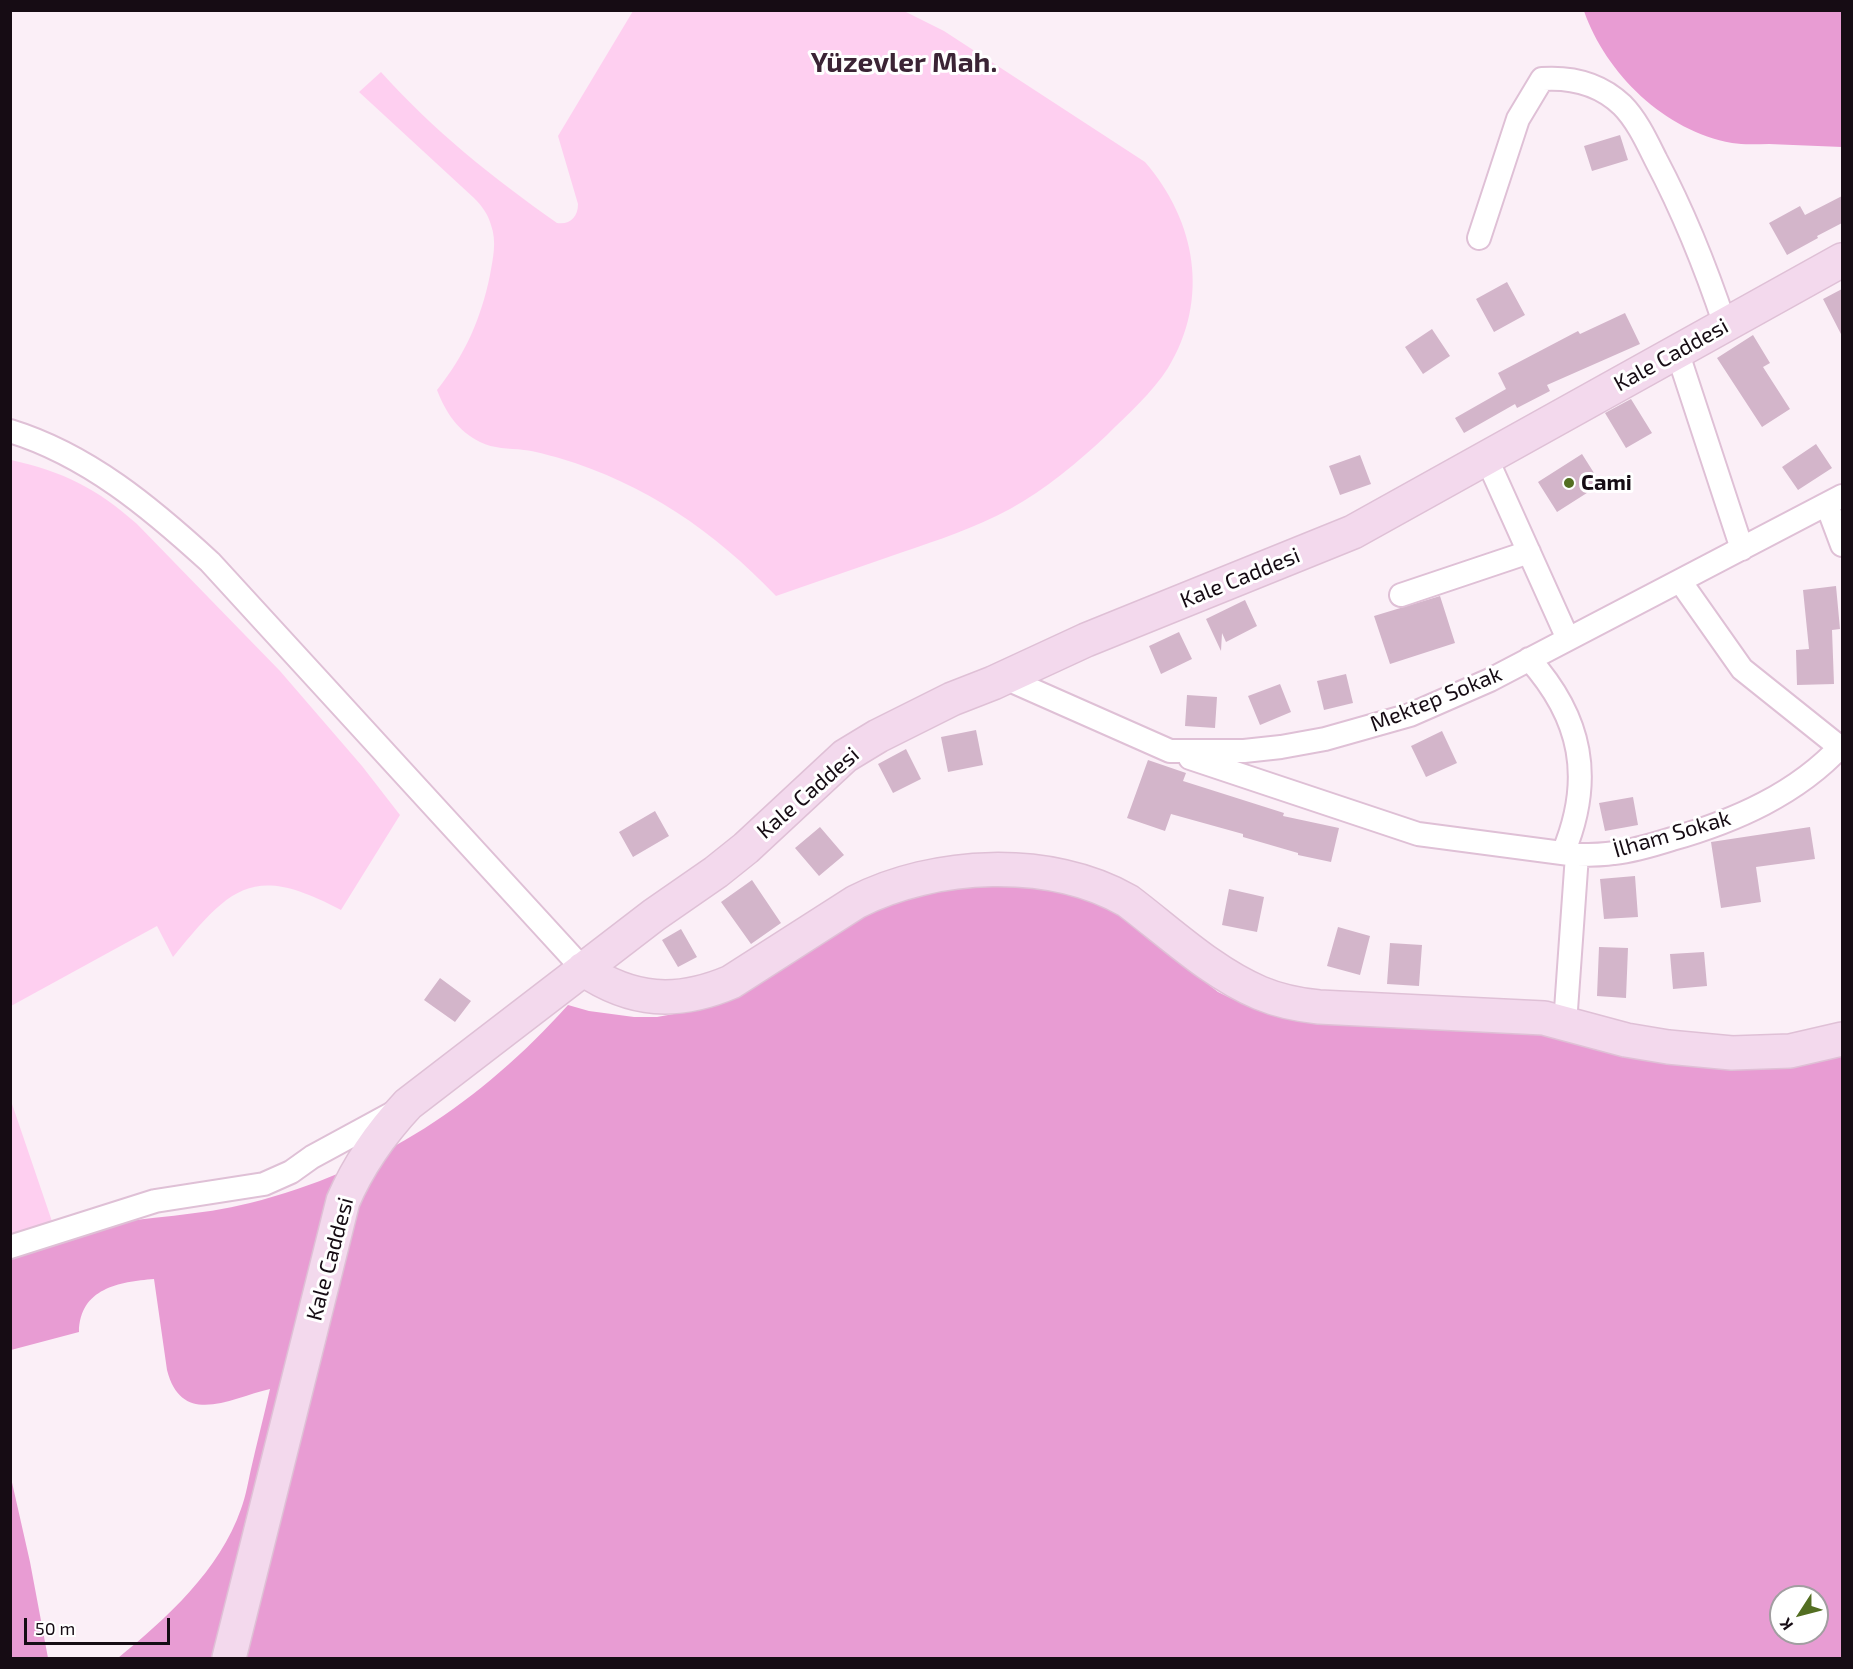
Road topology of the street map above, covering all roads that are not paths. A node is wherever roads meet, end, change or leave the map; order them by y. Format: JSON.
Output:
{"nodes":[{"id":1,"x":1479,"y":238,"type":"dead end"},
{"id":2,"x":1842,"y":260,"type":"edge"},
{"id":3,"x":1725,"y":325,"type":"junction"},
{"id":4,"x":1677,"y":351,"type":"junction"},
{"id":5,"x":10,"y":431,"type":"edge"},
{"id":6,"x":1486,"y":458,"type":"junction"},
{"id":7,"x":1835,"y":501,"type":"edge"},
{"id":8,"x":1842,"y":544,"type":"edge"},
{"id":9,"x":1743,"y":549,"type":"junction"},
{"id":10,"x":1529,"y":552,"type":"junction"},
{"id":11,"x":1680,"y":581,"type":"junction"},
{"id":12,"x":1401,"y":596,"type":"dead end"},
{"id":13,"x":1568,"y":639,"type":"junction"},
{"id":14,"x":1529,"y":659,"type":"junction"},
{"id":15,"x":1005,"y":678,"type":"junction"},
{"id":16,"x":1842,"y":748,"type":"edge"},
{"id":17,"x":1170,"y":751,"type":"junction"},
{"id":18,"x":1570,"y":854,"type":"junction"},
{"id":19,"x":583,"y":969,"type":"junction"},
{"id":20,"x":1565,"y":1024,"type":"junction"},
{"id":21,"x":1842,"y":1039,"type":"edge"},
{"id":22,"x":408,"y":1104,"type":"junction"},
{"id":23,"x":10,"y":1247,"type":"edge"},
{"id":24,"x":229,"y":1659,"type":"edge"}],
"edges":[{"from":1,"to":3,"type":"street"},
{"from":2,"to":3,"type":"street","name":"Kale Caddesi"},
{"from":3,"to":4,"type":"street","name":"Kale Caddesi"},
{"from":4,"to":6,"type":"street","name":"Kale Caddesi"},
{"from":4,"to":9,"type":"street"},
{"from":5,"to":19,"type":"street"},
{"from":6,"to":10,"type":"street"},
{"from":6,"to":15,"type":"street","name":"Kale Caddesi"},
{"from":7,"to":8,"type":"street"},
{"from":7,"to":9,"type":"street","name":"Mektep Sokak"},
{"from":9,"to":11,"type":"street","name":"Mektep Sokak"},
{"from":10,"to":12,"type":"street"},
{"from":10,"to":13,"type":"street"},
{"from":11,"to":13,"type":"street","name":"Mektep Sokak"},
{"from":11,"to":16,"type":"street"},
{"from":13,"to":14,"type":"street","name":"Mektep Sokak"},
{"from":14,"to":17,"type":"street","name":"Mektep Sokak"},
{"from":14,"to":18,"type":"street"},
{"from":15,"to":17,"type":"street","name":"Mektep Sokak"},
{"from":15,"to":19,"type":"street","name":"Kale Caddesi"},
{"from":16,"to":18,"type":"street","name":"İlham Sokak"},
{"from":17,"to":18,"type":"street","name":"İlham Sokak"},
{"from":18,"to":20,"type":"street"},
{"from":19,"to":20,"type":"street"},
{"from":19,"to":22,"type":"street","name":"Kale Caddesi"},
{"from":20,"to":21,"type":"street"},
{"from":22,"to":23,"type":"street"},
{"from":22,"to":24,"type":"street","name":"Kale Caddesi"}]}
